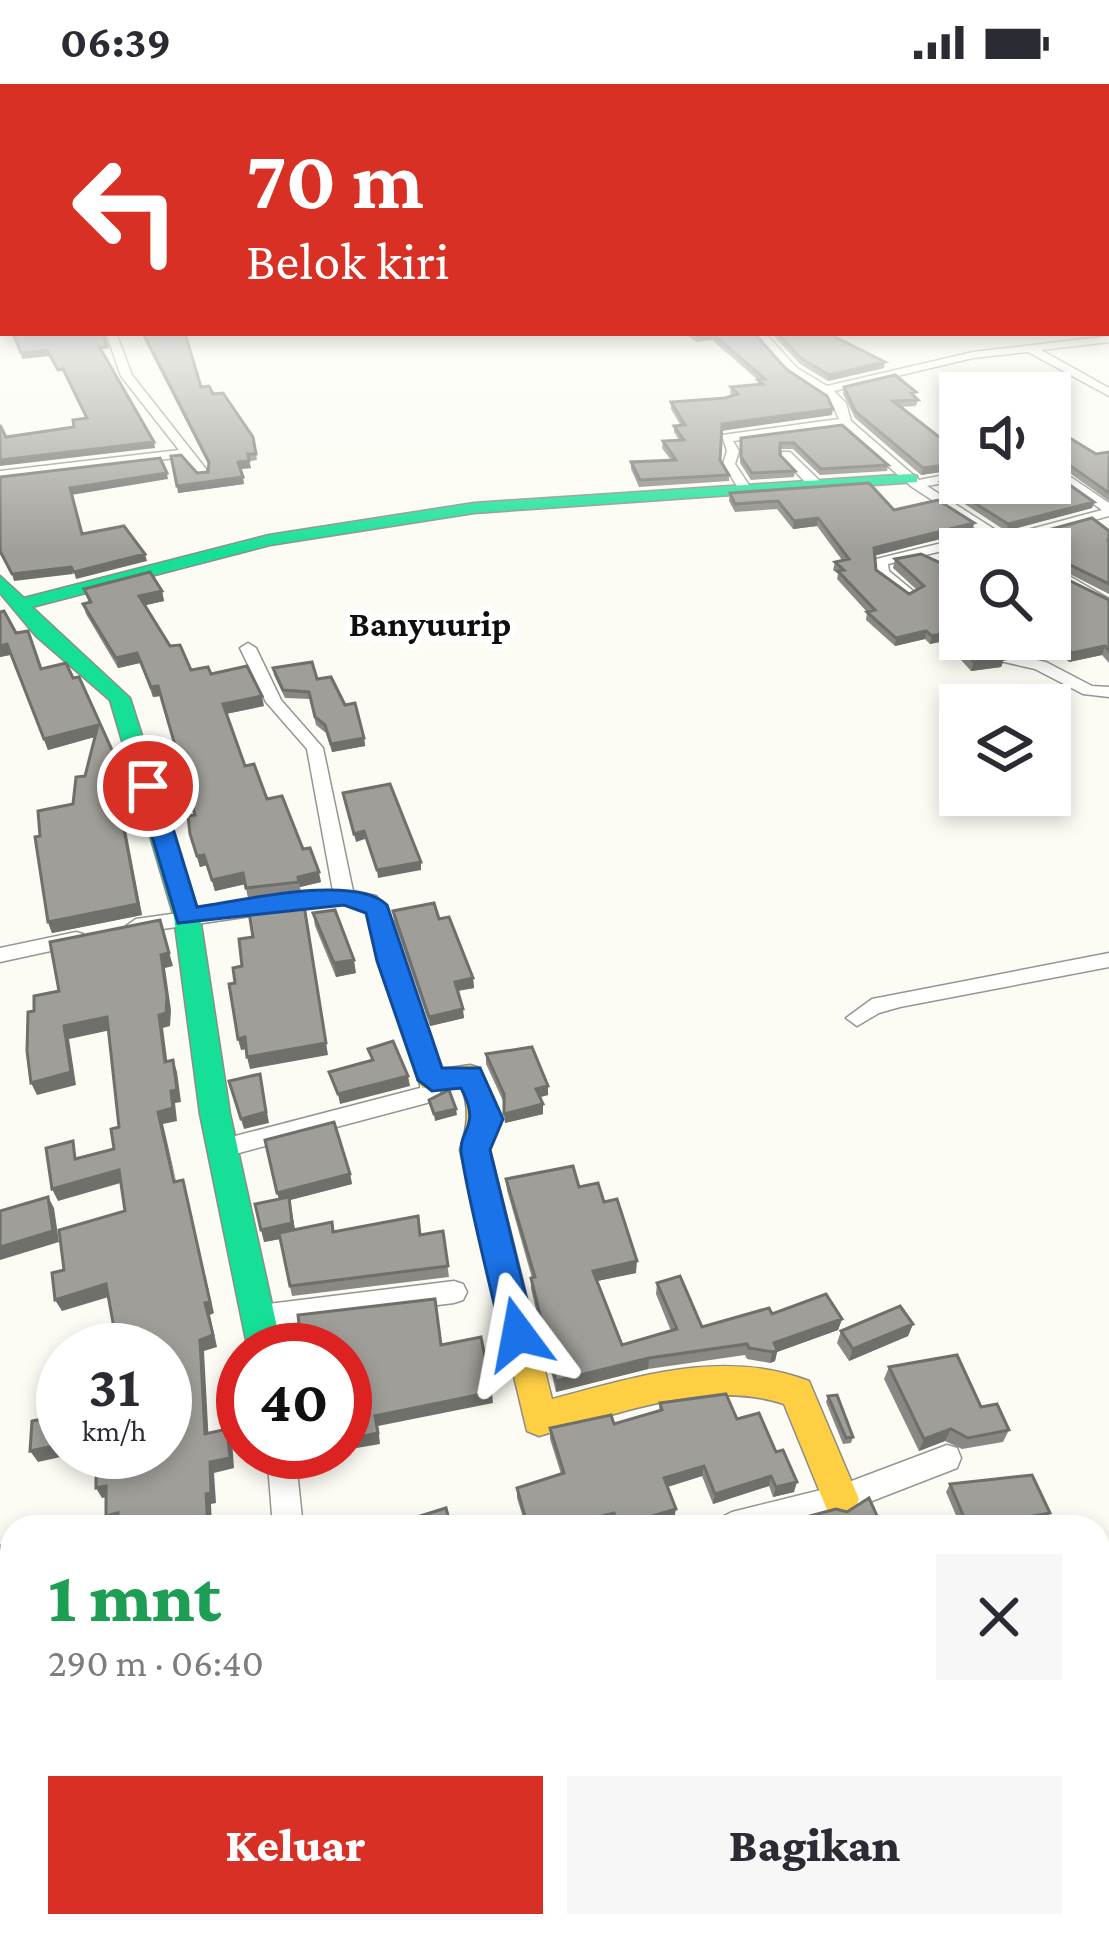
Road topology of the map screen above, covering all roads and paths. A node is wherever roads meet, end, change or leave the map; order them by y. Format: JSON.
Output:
{"nodes":[{"id":1,"x":130,"y":379,"type":"edge"},
{"id":2,"x":808,"y":379,"type":"edge"},
{"id":3,"x":872,"y":379,"type":"edge"},
{"id":4,"x":827,"y":389,"type":"junction"},
{"id":5,"x":845,"y":422,"type":"junction"},
{"id":6,"x":186,"y":454,"type":"junction"},
{"id":7,"x":786,"y":455,"type":"edge"},
{"id":8,"x":202,"y":472,"type":"edge"},
{"id":9,"x":0,"y":475,"type":"edge"},
{"id":10,"x":939,"y":478,"type":"edge"},
{"id":11,"x":913,"y":481,"type":"junction"},
{"id":12,"x":1071,"y":482,"type":"edge"},
{"id":13,"x":817,"y":486,"type":"junction"},
{"id":14,"x":747,"y":491,"type":"junction"},
{"id":15,"x":1109,"y":510,"type":"edge"},
{"id":16,"x":983,"y":528,"type":"edge"},
{"id":17,"x":1050,"y":528,"type":"edge"},
{"id":18,"x":939,"y":550,"type":"edge"},
{"id":19,"x":921,"y":552,"type":"junction"},
{"id":20,"x":939,"y":562,"type":"edge"},
{"id":21,"x":0,"y":580,"type":"edge"},
{"id":22,"x":1071,"y":582,"type":"edge"},
{"id":23,"x":911,"y":596,"type":"edge"},
{"id":24,"x":19,"y":605,"type":"junction"},
{"id":25,"x":1109,"y":605,"type":"edge"},
{"id":26,"x":248,"y":648,"type":"dead end"},
{"id":27,"x":1013,"y":660,"type":"edge"},
{"id":28,"x":1109,"y":692,"type":"edge"},
{"id":29,"x":344,"y":896,"type":"junction"},
{"id":30,"x":187,"y":916,"type":"junction"},
{"id":31,"x":114,"y":931,"type":"edge"},
{"id":32,"x":91,"y":936,"type":"edge"},
{"id":33,"x":0,"y":955,"type":"edge"},
{"id":34,"x":1109,"y":961,"type":"edge"},
{"id":35,"x":857,"y":1018,"type":"dead end"},
{"id":36,"x":432,"y":1080,"type":"junction"},
{"id":37,"x":224,"y":1148,"type":"junction"},
{"id":38,"x":454,"y":1292,"type":"dead end"},
{"id":39,"x":260,"y":1316,"type":"junction"},
{"id":40,"x":261,"y":1323,"type":"edge"},
{"id":41,"x":947,"y":1458,"type":"dead end"},
{"id":42,"x":284,"y":1479,"type":"edge"},
{"id":43,"x":841,"y":1499,"type":"junction"},
{"id":44,"x":287,"y":1515,"type":"edge"},
{"id":45,"x":779,"y":1515,"type":"edge"}],
"edges":[{"from":1,"to":6,"type":"street"},
{"from":2,"to":4,"type":"street"},
{"from":3,"to":4,"type":"street"},
{"from":4,"to":5,"type":"street"},
{"from":5,"to":11,"type":"street"},
{"from":5,"to":14,"type":"street"},
{"from":6,"to":8,"type":"street"},
{"from":6,"to":9,"type":"street"},
{"from":7,"to":13,"type":"street"},
{"from":10,"to":11,"type":"street"},
{"from":11,"to":13,"type":"street"},
{"from":11,"to":16,"type":"street"},
{"from":12,"to":15,"type":"street"},
{"from":13,"to":14,"type":"street"},
{"from":14,"to":24,"type":"street"},
{"from":15,"to":17,"type":"street"},
{"from":18,"to":19,"type":"street"},
{"from":19,"to":20,"type":"street"},
{"from":19,"to":23,"type":"street"},
{"from":21,"to":24,"type":"street"},
{"from":22,"to":25,"type":"street"},
{"from":24,"to":30,"type":"street"},
{"from":26,"to":29,"type":"street"},
{"from":27,"to":28,"type":"street"},
{"from":29,"to":30,"type":"street"},
{"from":29,"to":36,"type":"street"},
{"from":30,"to":31,"type":"street"},
{"from":30,"to":37,"type":"street"},
{"from":32,"to":33,"type":"street"},
{"from":34,"to":35,"type":"street"},
{"from":36,"to":37,"type":"street"},
{"from":36,"to":43,"type":"street"},
{"from":37,"to":39,"type":"street"},
{"from":38,"to":39,"type":"street"},
{"from":39,"to":40,"type":"street"},
{"from":41,"to":43,"type":"street"},
{"from":42,"to":44,"type":"street"},
{"from":43,"to":45,"type":"street"}]}
